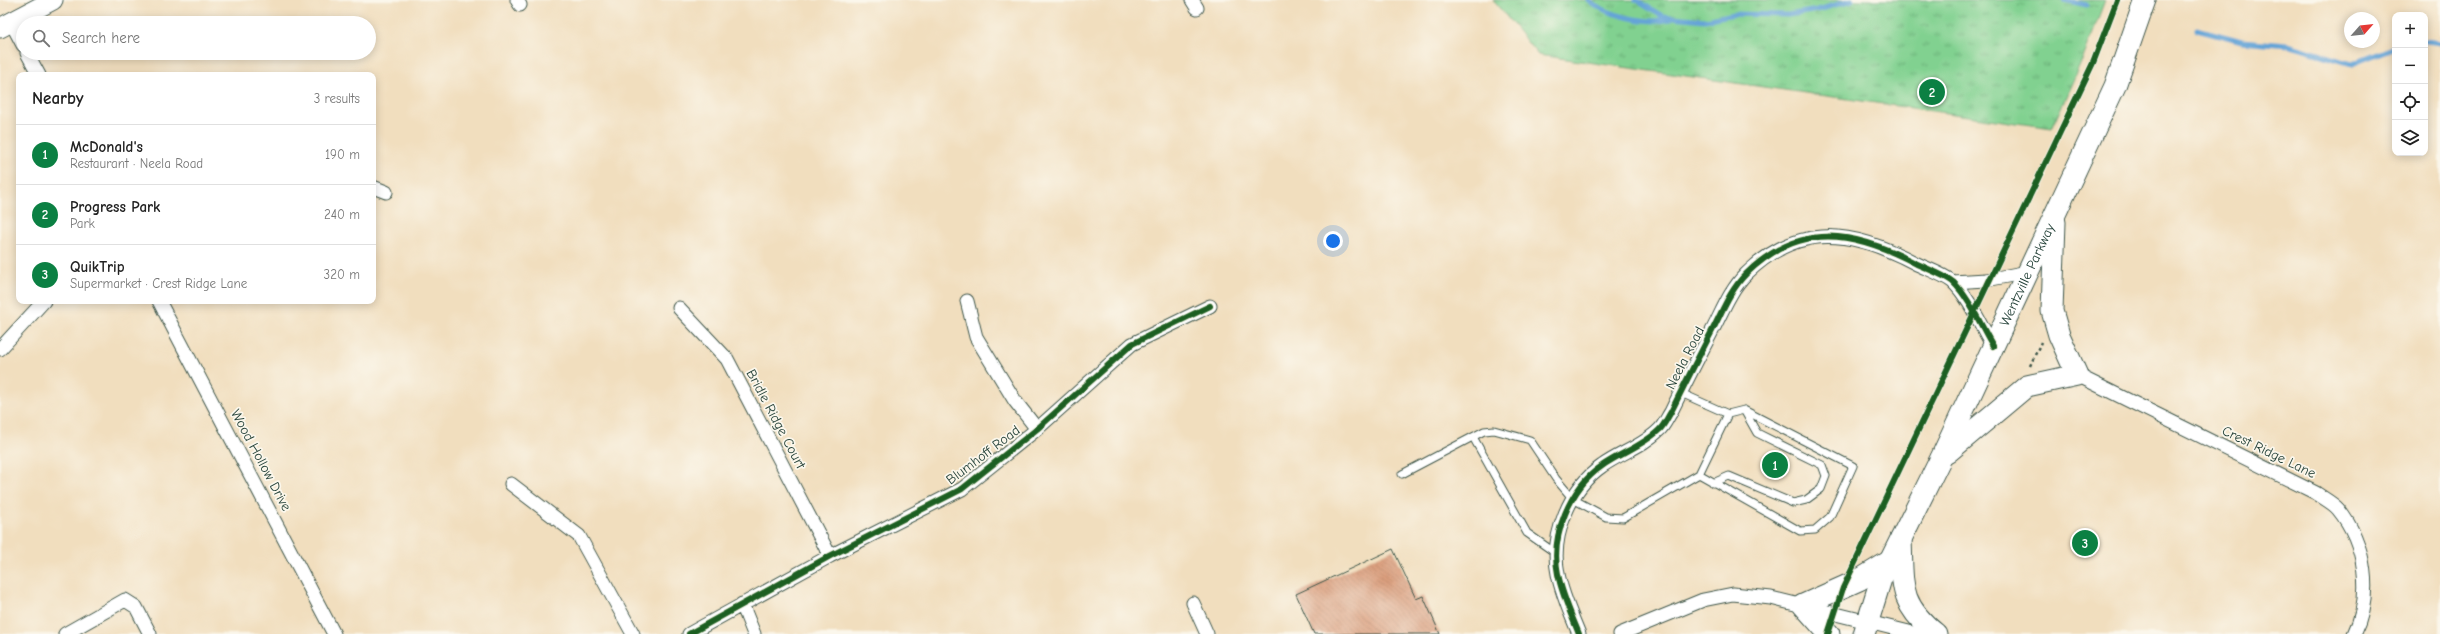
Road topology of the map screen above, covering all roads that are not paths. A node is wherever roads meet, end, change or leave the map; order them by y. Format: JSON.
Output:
{"nodes":[{"id":1,"x":53,"y":0,"type":"edge"},
{"id":2,"x":2145,"y":0,"type":"edge"},
{"id":3,"x":23,"y":16,"type":"edge"},
{"id":4,"x":16,"y":20,"type":"edge"},
{"id":5,"x":6,"y":25,"type":"edge"},
{"id":6,"x":16,"y":37,"type":"edge"},
{"id":7,"x":31,"y":60,"type":"edge"},
{"id":8,"x":37,"y":72,"type":"edge"},
{"id":9,"x":376,"y":188,"type":"edge"},
{"id":10,"x":386,"y":192,"type":"dead end"},
{"id":11,"x":2056,"y":214,"type":"junction"},
{"id":12,"x":2028,"y":272,"type":"junction"},
{"id":13,"x":1953,"y":282,"type":"junction"},
{"id":14,"x":967,"y":301,"type":"dead end"},
{"id":15,"x":41,"y":304,"type":"edge"},
{"id":16,"x":161,"y":304,"type":"edge"},
{"id":17,"x":1210,"y":306,"type":"dead end"},
{"id":18,"x":679,"y":308,"type":"dead end"},
{"id":19,"x":1993,"y":346,"type":"junction"},
{"id":20,"x":0,"y":349,"type":"edge"},
{"id":21,"x":2077,"y":374,"type":"junction"},
{"id":22,"x":1681,"y":393,"type":"junction"},
{"id":23,"x":1744,"y":410,"type":"junction"},
{"id":24,"x":1728,"y":414,"type":"junction"},
{"id":25,"x":1037,"y":429,"type":"junction"},
{"id":26,"x":1473,"y":437,"type":"junction"},
{"id":27,"x":1941,"y":458,"type":"junction"},
{"id":28,"x":1402,"y":474,"type":"dead end"},
{"id":29,"x":1699,"y":474,"type":"junction"},
{"id":30,"x":1712,"y":483,"type":"junction"},
{"id":31,"x":511,"y":484,"type":"dead end"},
{"id":32,"x":1573,"y":500,"type":"junction"},
{"id":33,"x":1901,"y":538,"type":"junction"},
{"id":34,"x":1557,"y":554,"type":"junction"},
{"id":35,"x":830,"y":556,"type":"junction"},
{"id":36,"x":1890,"y":561,"type":"junction"},
{"id":37,"x":742,"y":604,"type":"junction"},
{"id":38,"x":1193,"y":604,"type":"dead end"},
{"id":39,"x":1803,"y":605,"type":"junction"},
{"id":40,"x":1866,"y":628,"type":"edge"},
{"id":41,"x":65,"y":634,"type":"edge"},
{"id":42,"x":150,"y":634,"type":"edge"},
{"id":43,"x":334,"y":634,"type":"edge"},
{"id":44,"x":633,"y":634,"type":"edge"},
{"id":45,"x":689,"y":634,"type":"edge"},
{"id":46,"x":754,"y":634,"type":"edge"},
{"id":47,"x":1207,"y":634,"type":"edge"},
{"id":48,"x":1579,"y":634,"type":"edge"},
{"id":49,"x":1620,"y":634,"type":"edge"},
{"id":50,"x":1829,"y":634,"type":"edge"},
{"id":51,"x":1917,"y":634,"type":"edge"},
{"id":52,"x":1936,"y":634,"type":"edge"},
{"id":53,"x":2354,"y":634,"type":"edge"}],
"edges":[{"from":1,"to":3,"type":"street"},
{"from":2,"to":11,"type":"main road","name":"Wentzville Parkway"},
{"from":4,"to":5,"type":"street"},
{"from":5,"to":6,"type":"street"},
{"from":7,"to":8,"type":"street"},
{"from":9,"to":10,"type":"street"},
{"from":11,"to":12,"type":"main road","name":"Wentzville Parkway"},
{"from":11,"to":21,"type":"main road"},
{"from":12,"to":13,"type":"street"},
{"from":12,"to":19,"type":"main road","name":"Wentzville Parkway"},
{"from":13,"to":19,"type":"street"},
{"from":13,"to":22,"type":"street","name":"Neela Road"},
{"from":14,"to":25,"type":"street"},
{"from":15,"to":20,"type":"street"},
{"from":16,"to":43,"type":"street","name":"Wood Hollow Drive"},
{"from":17,"to":25,"type":"street","name":"Blumhoff Road"},
{"from":18,"to":35,"type":"street","name":"Bridle Ridge Court"},
{"from":19,"to":27,"type":"main road","name":"Wentzville Parkway"},
{"from":21,"to":27,"type":"main road"},
{"from":21,"to":53,"type":"street","name":"Crest Ridge Lane"},
{"from":22,"to":24,"type":"lane"},
{"from":22,"to":32,"type":"street","name":"Neela Road"},
{"from":23,"to":24,"type":"lane"},
{"from":23,"to":30,"type":"lane"},
{"from":23,"to":30,"type":"lane"},
{"from":24,"to":29,"type":"lane"},
{"from":25,"to":35,"type":"street","name":"Blumhoff Road"},
{"from":26,"to":28,"type":"lane"},
{"from":26,"to":32,"type":"lane"},
{"from":26,"to":34,"type":"lane"},
{"from":27,"to":33,"type":"main road","name":"Wentzville Parkway"},
{"from":29,"to":30,"type":"lane"},
{"from":29,"to":32,"type":"lane"},
{"from":31,"to":44,"type":"street"},
{"from":32,"to":34,"type":"street","name":"Neela Road"},
{"from":33,"to":36,"type":"main road","name":"Wentzville Parkway"},
{"from":33,"to":52,"type":"main road"},
{"from":34,"to":48,"type":"street","name":"Neela Road"},
{"from":35,"to":37,"type":"street","name":"Blumhoff Road"},
{"from":36,"to":39,"type":"main road"},
{"from":36,"to":40,"type":"main road","name":"Wentzville Parkway"},
{"from":37,"to":45,"type":"street","name":"Blumhoff Road"},
{"from":37,"to":46,"type":"street"},
{"from":38,"to":47,"type":"street"},
{"from":39,"to":40,"type":"street"},
{"from":39,"to":49,"type":"street"},
{"from":39,"to":50,"type":"main road"},
{"from":40,"to":51,"type":"street"},
{"from":41,"to":42,"type":"street"}]}
